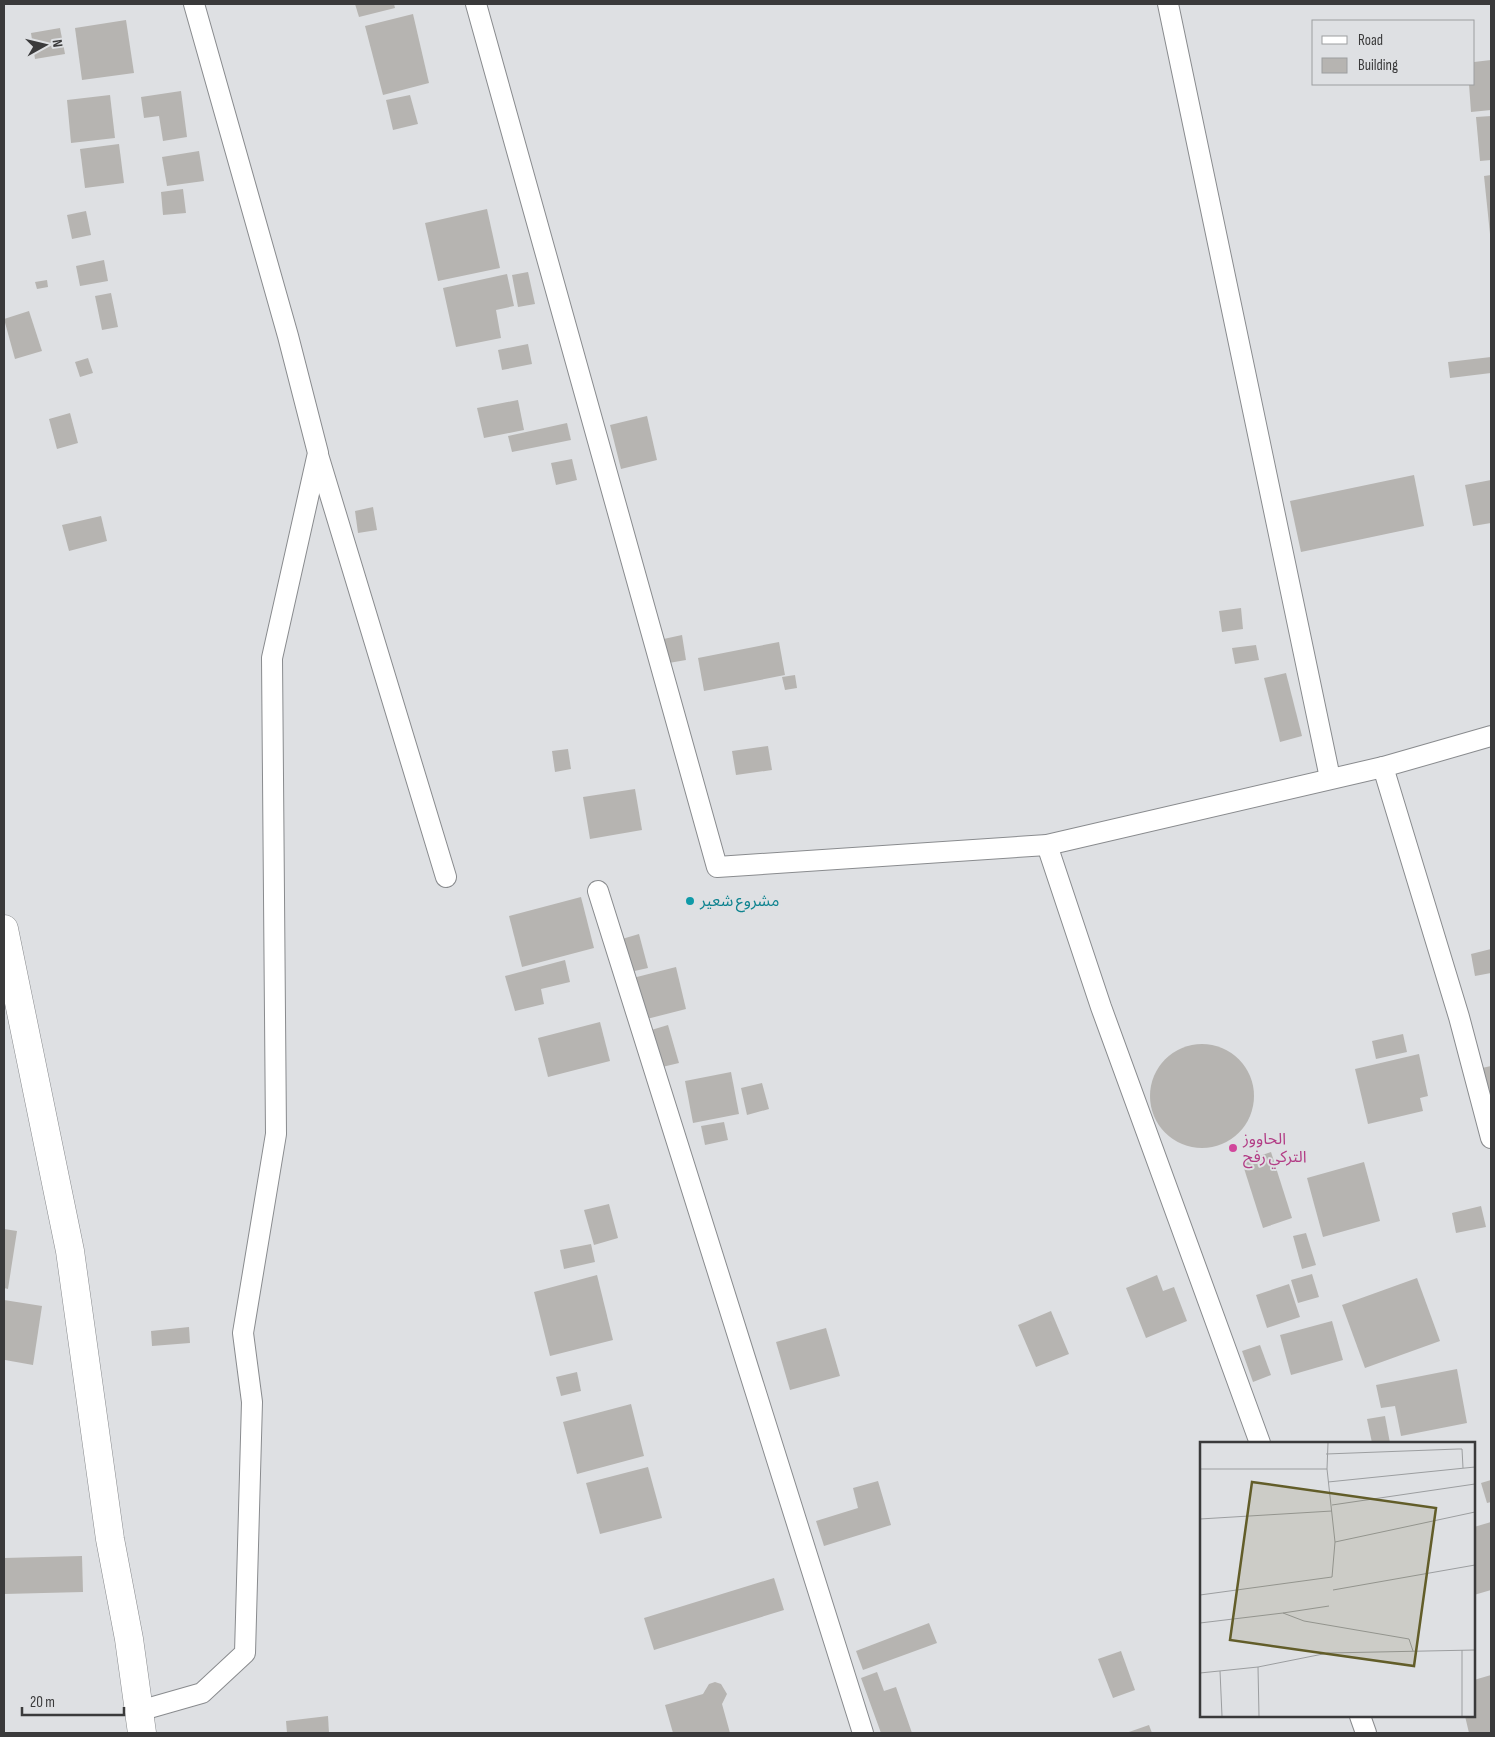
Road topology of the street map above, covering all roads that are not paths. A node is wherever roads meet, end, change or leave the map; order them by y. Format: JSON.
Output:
{"nodes":[{"id":1,"x":194,"y":4,"type":"edge"},
{"id":2,"x":476,"y":4,"type":"edge"},
{"id":3,"x":1168,"y":4,"type":"edge"},
{"id":4,"x":318,"y":453,"type":"junction"},
{"id":5,"x":1491,"y":736,"type":"edge"},
{"id":6,"x":1383,"y":767,"type":"junction"},
{"id":7,"x":1330,"y":778,"type":"junction"},
{"id":8,"x":1047,"y":845,"type":"junction"},
{"id":9,"x":446,"y":877,"type":"dead end"},
{"id":10,"x":598,"y":891,"type":"dead end"},
{"id":11,"x":4,"y":929,"type":"edge"},
{"id":12,"x":1491,"y":1138,"type":"edge"},
{"id":13,"x":1260,"y":1442,"type":"edge"},
{"id":14,"x":1360,"y":1717,"type":"edge"},
{"id":15,"x":140,"y":1722,"type":"edge"},
{"id":16,"x":863,"y":1733,"type":"edge"},
{"id":17,"x":1366,"y":1733,"type":"edge"}],
"edges":[{"from":1,"to":4,"type":"lane"},
{"from":2,"to":8,"type":"lane"},
{"from":3,"to":7,"type":"lane"},
{"from":4,"to":9,"type":"lane"},
{"from":4,"to":15,"type":"lane"},
{"from":5,"to":6,"type":"lane"},
{"from":6,"to":7,"type":"lane"},
{"from":6,"to":12,"type":"lane"},
{"from":7,"to":8,"type":"lane"},
{"from":8,"to":13,"type":"lane"},
{"from":10,"to":16,"type":"lane"},
{"from":11,"to":15,"type":"street"},
{"from":14,"to":17,"type":"lane"}]}
